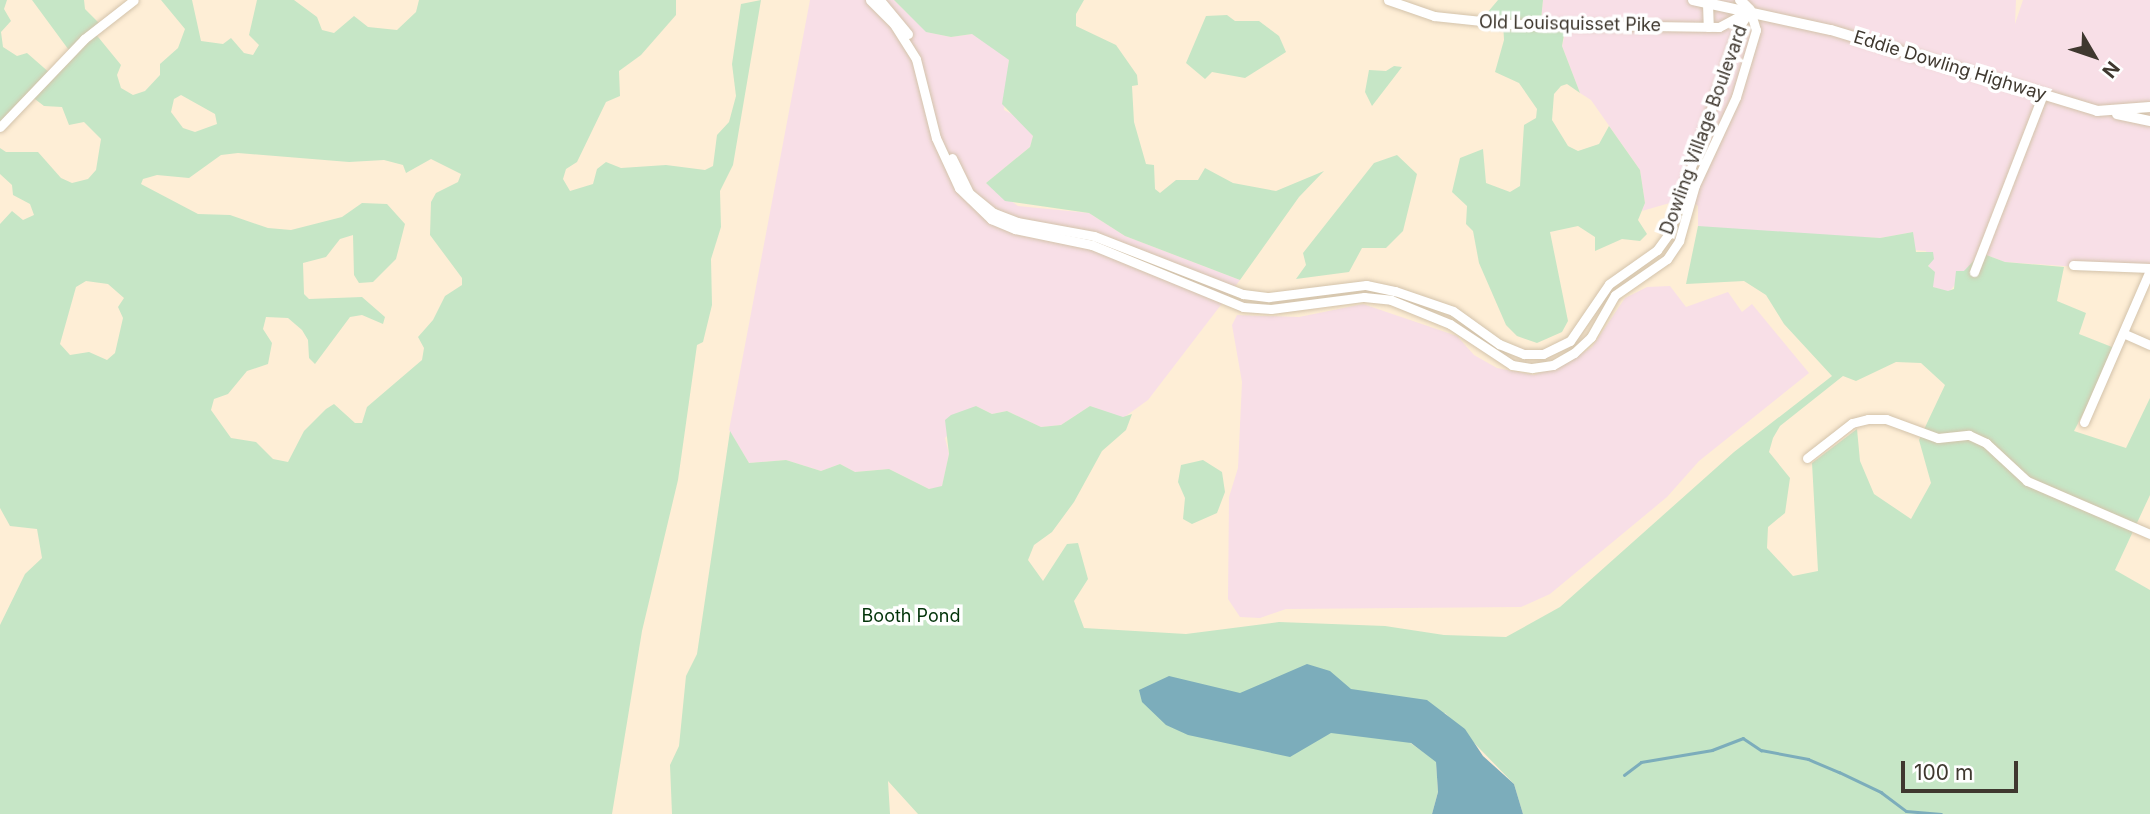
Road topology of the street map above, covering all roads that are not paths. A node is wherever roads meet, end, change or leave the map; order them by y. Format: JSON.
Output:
{"nodes":[{"id":1,"x":134,"y":0,"type":"edge"},
{"id":2,"x":870,"y":0,"type":"edge"},
{"id":3,"x":880,"y":0,"type":"edge"},
{"id":4,"x":1388,"y":0,"type":"edge"},
{"id":5,"x":1693,"y":0,"type":"edge"},
{"id":6,"x":1740,"y":0,"type":"edge"},
{"id":7,"x":1708,"y":4,"type":"junction"},
{"id":8,"x":1750,"y":10,"type":"junction"},
{"id":9,"x":1709,"y":27,"type":"junction"},
{"id":10,"x":2043,"y":94,"type":"junction"},
{"id":11,"x":2150,"y":107,"type":"edge"},
{"id":12,"x":2111,"y":113,"type":"junction"},
{"id":13,"x":2150,"y":121,"type":"edge"},
{"id":14,"x":0,"y":127,"type":"edge"},
{"id":15,"x":2073,"y":265,"type":"dead end"},
{"id":16,"x":2150,"y":269,"type":"edge"},
{"id":17,"x":1974,"y":272,"type":"dead end"},
{"id":18,"x":2125,"y":334,"type":"junction"},
{"id":19,"x":2150,"y":345,"type":"edge"},
{"id":20,"x":2084,"y":422,"type":"dead end"},
{"id":21,"x":1807,"y":458,"type":"dead end"},
{"id":22,"x":2150,"y":534,"type":"edge"}],
"edges":[{"from":1,"to":14,"type":"street"},
{"from":2,"to":8,"type":"street","name":"Dowling Village Boulevard"},
{"from":3,"to":8,"type":"street","name":"Dowling Village Boulevard"},
{"from":4,"to":9,"type":"street","name":"Old Louisquisset Pike"},
{"from":5,"to":7,"type":"main road","name":"Eddie Dowling Highway"},
{"from":6,"to":8,"type":"main road","name":"Eddie Dowling Highway"},
{"from":7,"to":8,"type":"main road","name":"Eddie Dowling Highway"},
{"from":7,"to":9,"type":"main road"},
{"from":8,"to":9,"type":"street","name":"Old Louisquisset Pike"},
{"from":8,"to":10,"type":"main road","name":"Eddie Dowling Highway"},
{"from":10,"to":12,"type":"main road","name":"Eddie Dowling Highway"},
{"from":10,"to":17,"type":"street"},
{"from":11,"to":12,"type":"main road","name":"Eddie Dowling Highway"},
{"from":12,"to":13,"type":"main road"},
{"from":15,"to":16,"type":"street"},
{"from":16,"to":18,"type":"street"},
{"from":18,"to":19,"type":"street"},
{"from":18,"to":20,"type":"street"},
{"from":21,"to":22,"type":"street"}]}
